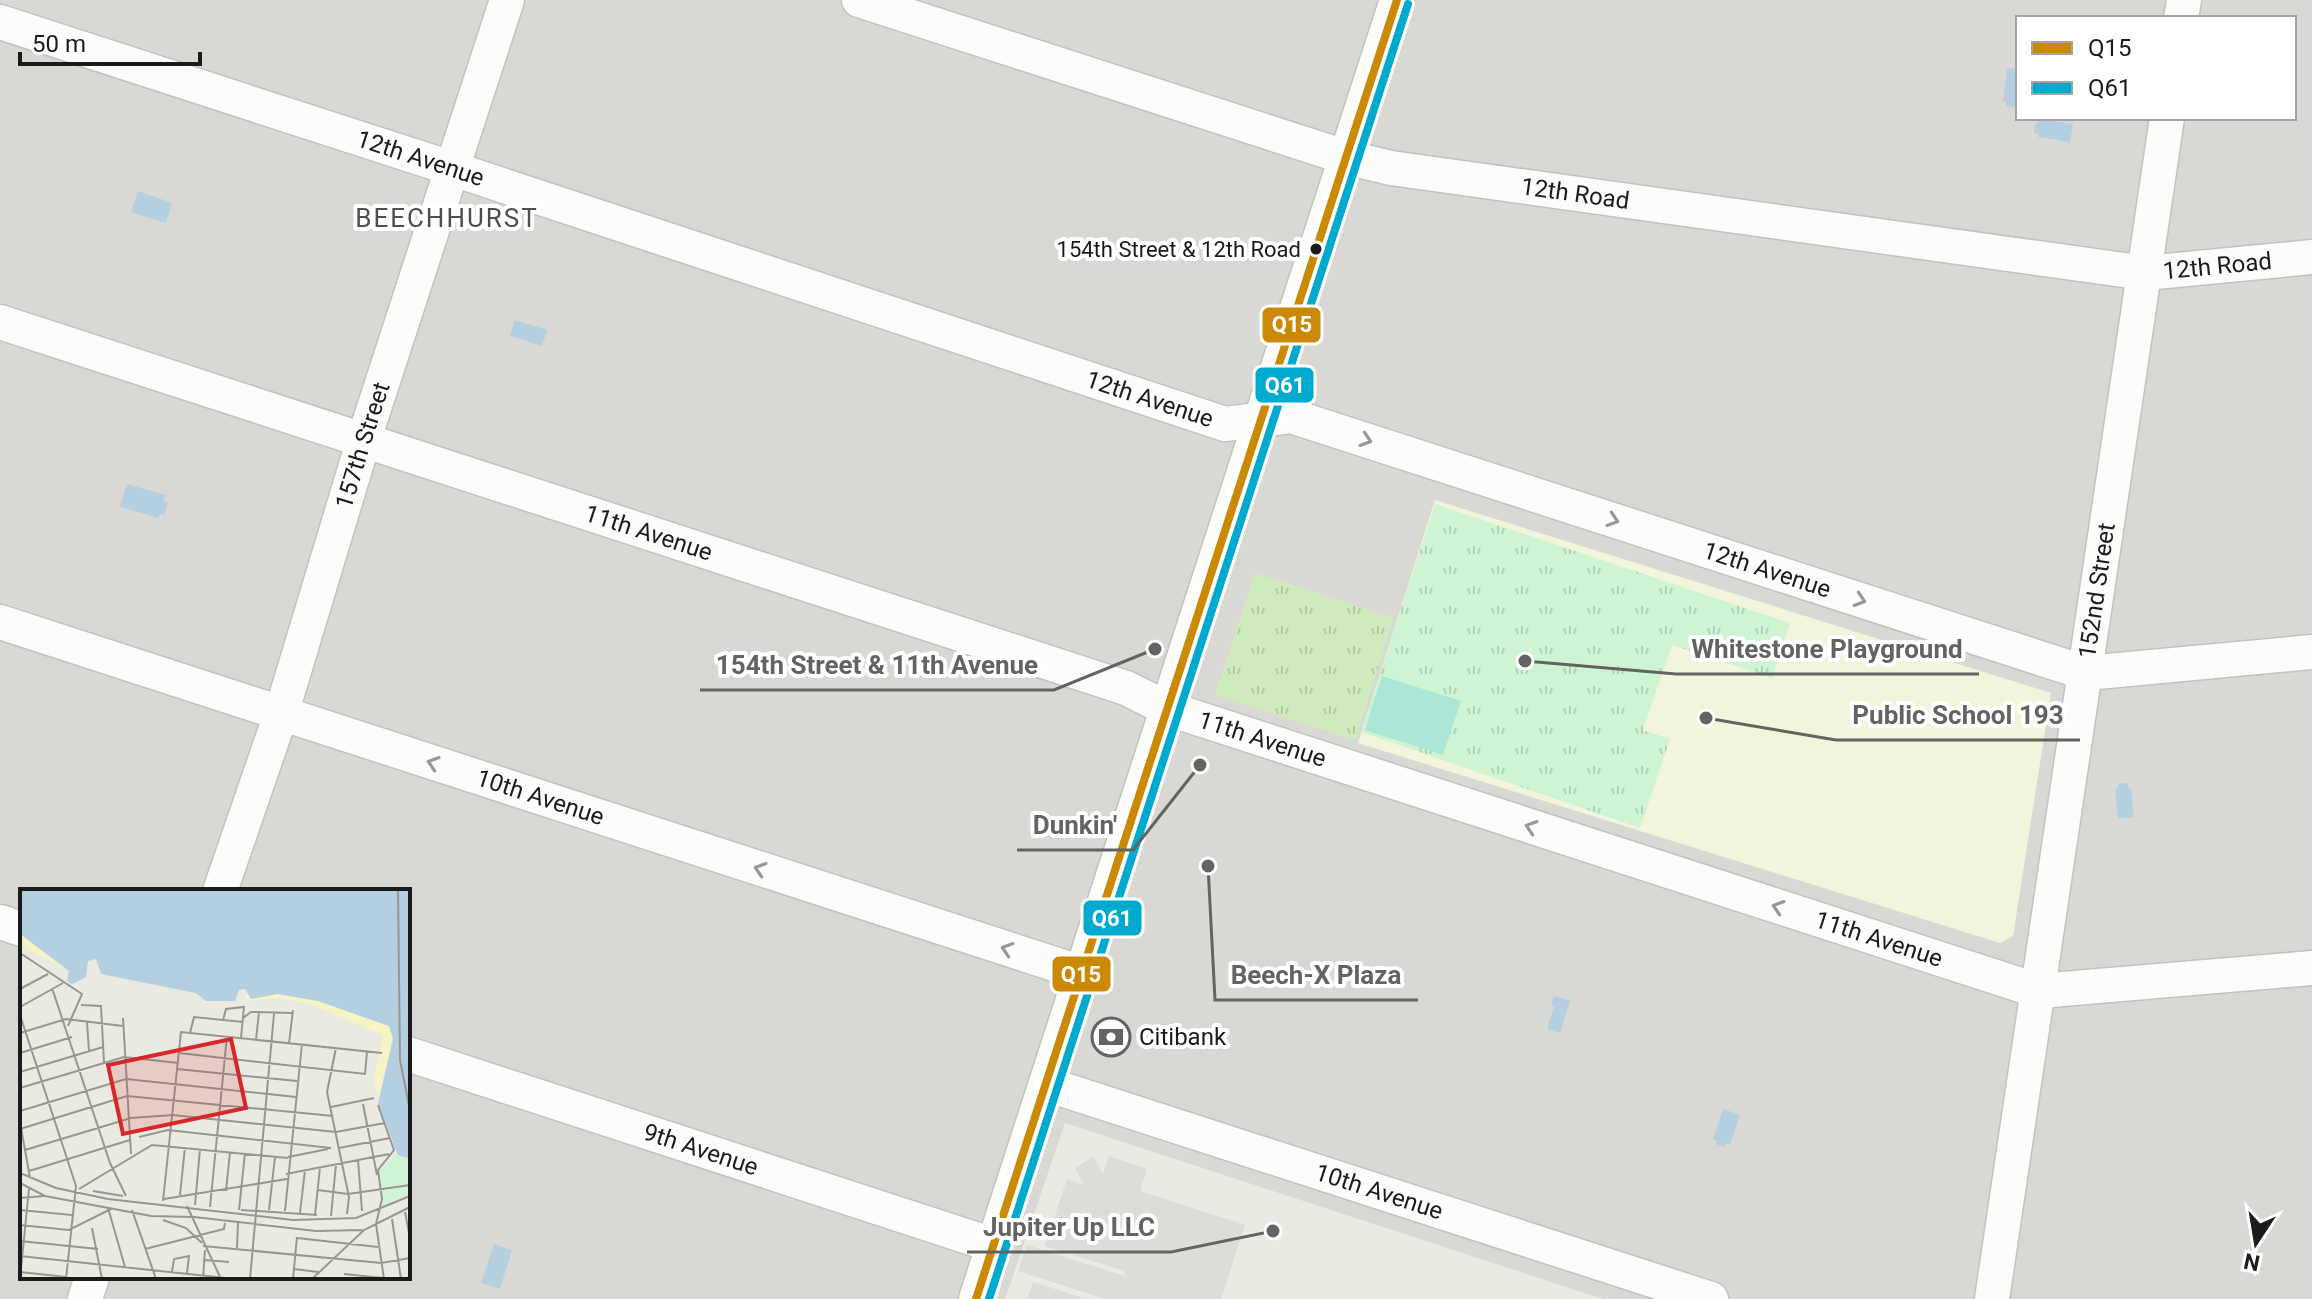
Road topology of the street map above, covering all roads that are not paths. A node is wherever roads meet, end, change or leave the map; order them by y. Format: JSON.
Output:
{"nodes":[{"id":1,"x":507,"y":0,"type":"edge"},
{"id":2,"x":859,"y":0,"type":"edge"},
{"id":3,"x":1397,"y":0,"type":"edge"},
{"id":4,"x":0,"y":22,"type":"edge"},
{"id":5,"x":2167,"y":120,"type":"edge"},
{"id":6,"x":1345,"y":157,"type":"junction"},
{"id":7,"x":453,"y":169,"type":"junction"},
{"id":8,"x":2312,"y":257,"type":"edge"},
{"id":9,"x":2145,"y":273,"type":"junction"},
{"id":10,"x":0,"y":322,"type":"edge"},
{"id":11,"x":1261,"y":420,"type":"junction"},
{"id":12,"x":364,"y":439,"type":"junction"},
{"id":13,"x":0,"y":622,"type":"edge"},
{"id":14,"x":2312,"y":652,"type":"edge"},
{"id":15,"x":2086,"y":673,"type":"junction"},
{"id":16,"x":1166,"y":708,"type":"junction"},
{"id":17,"x":281,"y":714,"type":"junction"},
{"id":18,"x":221,"y":889,"type":"edge"},
{"id":19,"x":0,"y":922,"type":"edge"},
{"id":20,"x":20,"y":928,"type":"edge"},
{"id":21,"x":2312,"y":968,"type":"edge"},
{"id":22,"x":1082,"y":973,"type":"junction"},
{"id":23,"x":2039,"y":991,"type":"junction"},
{"id":24,"x":410,"y":1055,"type":"edge"},
{"id":25,"x":1046,"y":1084,"type":"junction"},
{"id":26,"x":993,"y":1245,"type":"junction"},
{"id":27,"x":91,"y":1279,"type":"edge"},
{"id":28,"x":85,"y":1299,"type":"edge"},
{"id":29,"x":976,"y":1299,"type":"edge"},
{"id":30,"x":1711,"y":1299,"type":"edge"},
{"id":31,"x":1992,"y":1299,"type":"edge"}],
"edges":[{"from":1,"to":7,"type":"street","name":"157th Street"},
{"from":2,"to":6,"type":"street","name":"12th Road"},
{"from":3,"to":6,"type":"street"},
{"from":4,"to":7,"type":"street","name":"12th Avenue"},
{"from":5,"to":9,"type":"street","name":"152nd Street"},
{"from":6,"to":9,"type":"street","name":"12th Road"},
{"from":6,"to":11,"type":"street"},
{"from":7,"to":11,"type":"street","name":"12th Avenue"},
{"from":7,"to":12,"type":"street","name":"157th Street"},
{"from":8,"to":9,"type":"street","name":"12th Road"},
{"from":9,"to":15,"type":"street","name":"152nd Street"},
{"from":10,"to":12,"type":"street","name":"11th Avenue"},
{"from":11,"to":15,"type":"street","name":"12th Avenue","one_way":true},
{"from":11,"to":16,"type":"street"},
{"from":12,"to":16,"type":"street","name":"11th Avenue"},
{"from":12,"to":17,"type":"street","name":"157th Street"},
{"from":13,"to":17,"type":"street","name":"10th Avenue"},
{"from":14,"to":15,"type":"street","name":"12th Avenue"},
{"from":15,"to":23,"type":"street","name":"152nd Street"},
{"from":16,"to":22,"type":"street"},
{"from":23,"to":16,"type":"street","name":"11th Avenue","one_way":true},
{"from":17,"to":18,"type":"street","name":"157th Street"},
{"from":22,"to":17,"type":"street","name":"10th Avenue","one_way":true},
{"from":19,"to":20,"type":"street"},
{"from":21,"to":23,"type":"street","name":"11th Avenue"},
{"from":22,"to":25,"type":"street"},
{"from":23,"to":31,"type":"street","name":"152nd Street"},
{"from":24,"to":26,"type":"street","name":"9th Avenue"},
{"from":25,"to":26,"type":"street"},
{"from":25,"to":30,"type":"street","name":"10th Avenue"},
{"from":26,"to":29,"type":"street"},
{"from":27,"to":28,"type":"street"}]}
